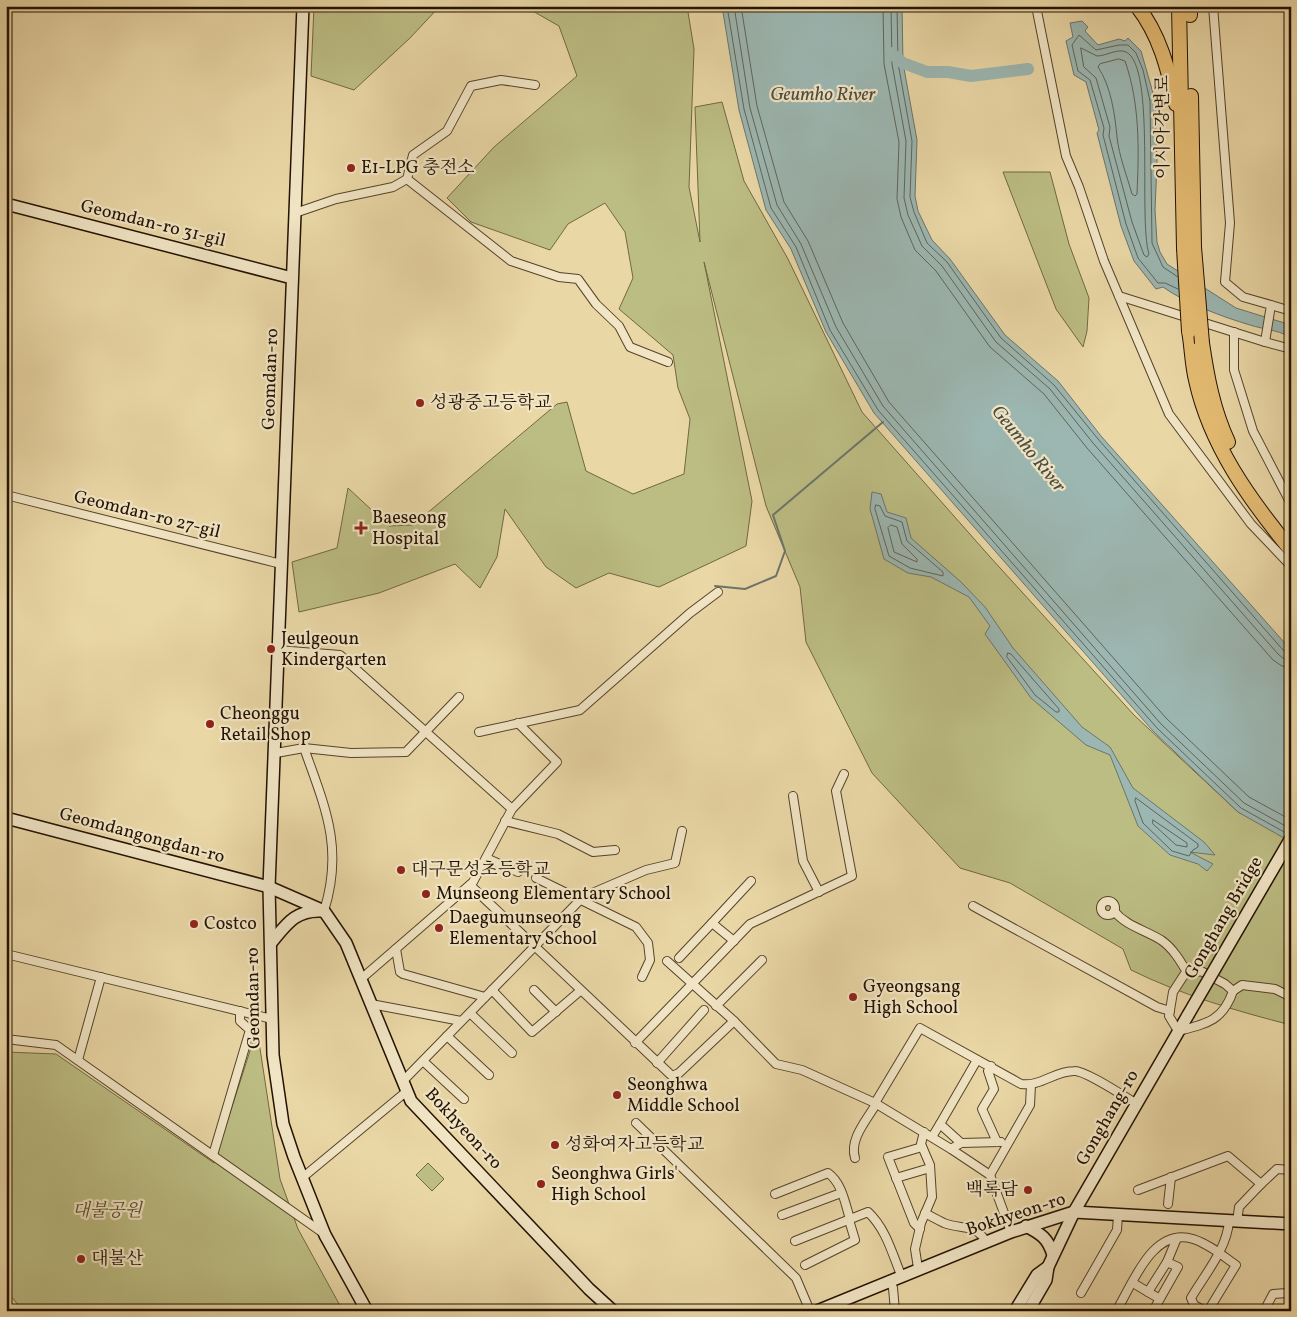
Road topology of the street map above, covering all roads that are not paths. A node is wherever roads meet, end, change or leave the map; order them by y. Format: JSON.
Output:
{"nodes":[{"id":1,"x":303,"y":6,"type":"edge"},
{"id":2,"x":1036,"y":6,"type":"edge"},
{"id":3,"x":1137,"y":6,"type":"edge"},
{"id":4,"x":1213,"y":6,"type":"edge"},
{"id":5,"x":1187,"y":8,"type":"edge"},
{"id":6,"x":535,"y":85,"type":"dead end"},
{"id":7,"x":1182,"y":127,"type":"junction"},
{"id":8,"x":407,"y":179,"type":"junction"},
{"id":9,"x":6,"y":204,"type":"edge"},
{"id":10,"x":294,"y":213,"type":"junction"},
{"id":11,"x":1189,"y":248,"type":"junction"},
{"id":12,"x":292,"y":278,"type":"junction"},
{"id":13,"x":1119,"y":296,"type":"junction"},
{"id":14,"x":1271,"y":306,"type":"junction"},
{"id":15,"x":1291,"y":311,"type":"edge"},
{"id":16,"x":1234,"y":332,"type":"junction"},
{"id":17,"x":1265,"y":342,"type":"junction"},
{"id":18,"x":1291,"y":349,"type":"edge"},
{"id":19,"x":668,"y":362,"type":"dead end"},
{"id":20,"x":6,"y":494,"type":"edge"},
{"id":21,"x":1291,"y":504,"type":"edge"},
{"id":22,"x":1291,"y":538,"type":"edge"},
{"id":23,"x":1291,"y":550,"type":"edge"},
{"id":24,"x":281,"y":564,"type":"junction"},
{"id":25,"x":1291,"y":566,"type":"edge"},
{"id":26,"x":718,"y":592,"type":"dead end"},
{"id":27,"x":278,"y":650,"type":"junction"},
{"id":28,"x":459,"y":697,"type":"dead end"},
{"id":29,"x":518,"y":723,"type":"junction"},
{"id":30,"x":426,"y":732,"type":"junction"},
{"id":31,"x":479,"y":732,"type":"dead end"},
{"id":32,"x":304,"y":748,"type":"junction"},
{"id":33,"x":276,"y":753,"type":"junction"},
{"id":34,"x":844,"y":774,"type":"dead end"},
{"id":35,"x":793,"y":796,"type":"dead end"},
{"id":36,"x":512,"y":809,"type":"junction"},
{"id":37,"x":6,"y":818,"type":"edge"},
{"id":38,"x":506,"y":821,"type":"junction"},
{"id":39,"x":682,"y":831,"type":"dead end"},
{"id":40,"x":1291,"y":838,"type":"edge"},
{"id":41,"x":615,"y":850,"type":"dead end"},
{"id":42,"x":486,"y":858,"type":"junction"},
{"id":43,"x":518,"y":872,"type":"dead end"},
{"id":44,"x":536,"y":878,"type":"dead end"},
{"id":45,"x":751,"y":882,"type":"dead end"},
{"id":46,"x":470,"y":884,"type":"junction"},
{"id":47,"x":269,"y":887,"type":"junction"},
{"id":48,"x":819,"y":892,"type":"junction"},
{"id":49,"x":578,"y":901,"type":"junction"},
{"id":50,"x":974,"y":906,"type":"dead end"},
{"id":51,"x":324,"y":911,"type":"junction"},
{"id":52,"x":1114,"y":912,"type":"dead end"},
{"id":53,"x":712,"y":922,"type":"junction"},
{"id":54,"x":734,"y":941,"type":"junction"},
{"id":55,"x":270,"y":943,"type":"junction"},
{"id":56,"x":536,"y":945,"type":"junction"},
{"id":57,"x":396,"y":949,"type":"junction"},
{"id":58,"x":6,"y":954,"type":"edge"},
{"id":59,"x":678,"y":958,"type":"dead end"},
{"id":60,"x":667,"y":960,"type":"dead end"},
{"id":61,"x":762,"y":960,"type":"dead end"},
{"id":62,"x":1188,"y":974,"type":"junction"},
{"id":63,"x":101,"y":977,"type":"junction"},
{"id":64,"x":642,"y":977,"type":"dead end"},
{"id":65,"x":361,"y":979,"type":"junction"},
{"id":66,"x":692,"y":984,"type":"junction"},
{"id":67,"x":492,"y":990,"type":"junction"},
{"id":68,"x":534,"y":990,"type":"dead end"},
{"id":69,"x":580,"y":990,"type":"junction"},
{"id":70,"x":1233,"y":991,"type":"junction"},
{"id":71,"x":1291,"y":997,"type":"edge"},
{"id":72,"x":485,"y":998,"type":"junction"},
{"id":73,"x":371,"y":1004,"type":"junction"},
{"id":74,"x":716,"y":1006,"type":"junction"},
{"id":75,"x":704,"y":1010,"type":"dead end"},
{"id":76,"x":240,"y":1011,"type":"junction"},
{"id":77,"x":1170,"y":1011,"type":"junction"},
{"id":78,"x":556,"y":1012,"type":"junction"},
{"id":79,"x":470,"y":1013,"type":"junction"},
{"id":80,"x":1188,"y":1015,"type":"joint"},
{"id":81,"x":272,"y":1019,"type":"junction"},
{"id":82,"x":462,"y":1021,"type":"junction"},
{"id":83,"x":734,"y":1021,"type":"junction"},
{"id":84,"x":1178,"y":1031,"type":"junction"},
{"id":85,"x":447,"y":1036,"type":"junction"},
{"id":86,"x":6,"y":1039,"type":"edge"},
{"id":87,"x":635,"y":1042,"type":"junction"},
{"id":88,"x":512,"y":1053,"type":"dead end"},
{"id":89,"x":78,"y":1060,"type":"junction"},
{"id":90,"x":977,"y":1060,"type":"junction"},
{"id":91,"x":423,"y":1061,"type":"junction"},
{"id":92,"x":657,"y":1063,"type":"junction"},
{"id":93,"x":991,"y":1066,"type":"junction"},
{"id":94,"x":489,"y":1075,"type":"dead end"},
{"id":95,"x":1031,"y":1085,"type":"junction"},
{"id":96,"x":405,"y":1086,"type":"junction"},
{"id":97,"x":464,"y":1099,"type":"dead end"},
{"id":98,"x":876,"y":1104,"type":"junction"},
{"id":99,"x":1137,"y":1104,"type":"junction"},
{"id":100,"x":636,"y":1123,"type":"dead end"},
{"id":101,"x":940,"y":1124,"type":"junction"},
{"id":102,"x":924,"y":1132,"type":"junction"},
{"id":103,"x":932,"y":1137,"type":"junction"},
{"id":104,"x":997,"y":1142,"type":"junction"},
{"id":105,"x":1009,"y":1142,"type":"junction"},
{"id":106,"x":962,"y":1143,"type":"junction"},
{"id":107,"x":922,"y":1147,"type":"junction"},
{"id":108,"x":951,"y":1148,"type":"junction"},
{"id":109,"x":213,"y":1155,"type":"junction"},
{"id":110,"x":854,"y":1158,"type":"dead end"},
{"id":111,"x":930,"y":1168,"type":"junction"},
{"id":112,"x":1291,"y":1170,"type":"edge"},
{"id":113,"x":990,"y":1175,"type":"junction"},
{"id":114,"x":1171,"y":1177,"type":"junction"},
{"id":115,"x":302,"y":1178,"type":"junction"},
{"id":116,"x":896,"y":1178,"type":"junction"},
{"id":117,"x":1261,"y":1184,"type":"junction"},
{"id":118,"x":1138,"y":1190,"type":"dead end"},
{"id":119,"x":842,"y":1193,"type":"junction"},
{"id":120,"x":775,"y":1194,"type":"dead end"},
{"id":121,"x":1168,"y":1204,"type":"dead end"},
{"id":122,"x":1074,"y":1212,"type":"junction"},
{"id":123,"x":926,"y":1214,"type":"junction"},
{"id":124,"x":782,"y":1215,"type":"dead end"},
{"id":125,"x":1118,"y":1215,"type":"junction"},
{"id":126,"x":850,"y":1219,"type":"junction"},
{"id":127,"x":1233,"y":1221,"type":"junction"},
{"id":128,"x":1291,"y":1224,"type":"edge"},
{"id":129,"x":1026,"y":1226,"type":"junction"},
{"id":130,"x":920,"y":1229,"type":"junction"},
{"id":131,"x":1011,"y":1232,"type":"junction"},
{"id":132,"x":325,"y":1234,"type":"junction"},
{"id":133,"x":1177,"y":1238,"type":"junction"},
{"id":134,"x":795,"y":1241,"type":"dead end"},
{"id":135,"x":986,"y":1242,"type":"junction"},
{"id":136,"x":1218,"y":1253,"type":"junction"},
{"id":137,"x":1053,"y":1255,"type":"junction"},
{"id":138,"x":1167,"y":1262,"type":"junction"},
{"id":139,"x":805,"y":1265,"type":"dead end"},
{"id":140,"x":1048,"y":1267,"type":"junction"},
{"id":141,"x":918,"y":1268,"type":"junction"},
{"id":142,"x":901,"y":1275,"type":"junction"},
{"id":143,"x":890,"y":1280,"type":"junction"},
{"id":144,"x":1133,"y":1284,"type":"junction"},
{"id":145,"x":1148,"y":1292,"type":"junction"},
{"id":146,"x":1081,"y":1293,"type":"dead end"},
{"id":147,"x":1291,"y":1295,"type":"edge"},
{"id":148,"x":1160,"y":1299,"type":"junction"},
{"id":149,"x":367,"y":1311,"type":"edge"},
{"id":150,"x":613,"y":1311,"type":"edge"},
{"id":151,"x":810,"y":1311,"type":"edge"},
{"id":152,"x":817,"y":1311,"type":"edge"},
{"id":153,"x":895,"y":1311,"type":"edge"},
{"id":154,"x":1016,"y":1311,"type":"edge"},
{"id":155,"x":1028,"y":1311,"type":"edge"},
{"id":156,"x":1120,"y":1311,"type":"edge"},
{"id":157,"x":1153,"y":1311,"type":"edge"},
{"id":158,"x":1206,"y":1311,"type":"edge"},
{"id":159,"x":1264,"y":1311,"type":"edge"}],
"edges":[{"from":1,"to":10,"type":"main road","name":"Geomdan-ro"},
{"from":2,"to":13,"type":"street"},
{"from":3,"to":7,"type":"highway"},
{"from":4,"to":14,"type":"street"},
{"from":5,"to":7,"type":"highway","name":"이시아강변로"},
{"from":5,"to":11,"type":"highway","name":"이시아강변로"},
{"from":6,"to":8,"type":"street"},
{"from":7,"to":11,"type":"highway","name":"이시아강변로"},
{"from":8,"to":10,"type":"street"},
{"from":8,"to":19,"type":"street"},
{"from":9,"to":12,"type":"main road","name":"Geomdan-ro 31-gil"},
{"from":10,"to":12,"type":"main road","name":"Geomdan-ro"},
{"from":11,"to":22,"type":"highway","bridge":true},
{"from":11,"to":23,"type":"highway","bridge":true},
{"from":12,"to":24,"type":"main road","name":"Geomdan-ro"},
{"from":13,"to":16,"type":"street"},
{"from":13,"to":25,"type":"street"},
{"from":14,"to":15,"type":"street"},
{"from":14,"to":17,"type":"street"},
{"from":16,"to":17,"type":"street"},
{"from":16,"to":21,"type":"street"},
{"from":17,"to":18,"type":"street"},
{"from":20,"to":24,"type":"street","name":"Geomdan-ro 27-gil"},
{"from":24,"to":27,"type":"main road","name":"Geomdan-ro"},
{"from":26,"to":29,"type":"street"},
{"from":27,"to":30,"type":"street"},
{"from":27,"to":33,"type":"main road","name":"Geomdan-ro"},
{"from":28,"to":30,"type":"street"},
{"from":29,"to":31,"type":"street"},
{"from":29,"to":36,"type":"street"},
{"from":30,"to":32,"type":"street"},
{"from":30,"to":36,"type":"street"},
{"from":32,"to":33,"type":"street"},
{"from":32,"to":51,"type":"street"},
{"from":33,"to":47,"type":"main road","name":"Geomdan-ro"},
{"from":34,"to":48,"type":"street"},
{"from":35,"to":48,"type":"street"},
{"from":36,"to":38,"type":"street"},
{"from":37,"to":47,"type":"main road","name":"Geomdangongdan-ro"},
{"from":38,"to":41,"type":"street"},
{"from":38,"to":42,"type":"street"},
{"from":39,"to":49,"type":"street"},
{"from":40,"to":80,"type":"main road","name":"Gonghang Bridge","bridge":true},
{"from":42,"to":43,"type":"street"},
{"from":42,"to":46,"type":"street"},
{"from":44,"to":49,"type":"street"},
{"from":45,"to":53,"type":"street"},
{"from":46,"to":56,"type":"street"},
{"from":46,"to":57,"type":"street"},
{"from":47,"to":51,"type":"main road"},
{"from":47,"to":55,"type":"main road","name":"Geomdan-ro"},
{"from":48,"to":54,"type":"street"},
{"from":49,"to":56,"type":"street"},
{"from":49,"to":64,"type":"street"},
{"from":50,"to":77,"type":"street"},
{"from":51,"to":55,"type":"main road"},
{"from":51,"to":65,"type":"main road","name":"Bokhyeon-ro"},
{"from":52,"to":62,"type":"street"},
{"from":53,"to":54,"type":"street"},
{"from":53,"to":59,"type":"street"},
{"from":54,"to":66,"type":"street"},
{"from":55,"to":81,"type":"main road","name":"Geomdan-ro"},
{"from":56,"to":67,"type":"street"},
{"from":56,"to":69,"type":"street"},
{"from":57,"to":65,"type":"street"},
{"from":57,"to":72,"type":"street"},
{"from":58,"to":63,"type":"street"},
{"from":60,"to":66,"type":"street"},
{"from":61,"to":74,"type":"street"},
{"from":62,"to":70,"type":"street"},
{"from":62,"to":77,"type":"street"},
{"from":63,"to":76,"type":"street"},
{"from":63,"to":89,"type":"street"},
{"from":65,"to":73,"type":"main road","name":"Bokhyeon-ro"},
{"from":66,"to":74,"type":"street"},
{"from":66,"to":87,"type":"street"},
{"from":67,"to":72,"type":"street"},
{"from":67,"to":78,"type":"street"},
{"from":68,"to":78,"type":"street"},
{"from":69,"to":78,"type":"street"},
{"from":69,"to":87,"type":"street"},
{"from":70,"to":71,"type":"street"},
{"from":70,"to":84,"type":"street"},
{"from":72,"to":79,"type":"street"},
{"from":73,"to":82,"type":"street"},
{"from":73,"to":96,"type":"main road","name":"Bokhyeon-ro"},
{"from":74,"to":83,"type":"street"},
{"from":75,"to":92,"type":"street"},
{"from":76,"to":81,"type":"street"},
{"from":76,"to":109,"type":"street","name":"Geomdan-ro"},
{"from":77,"to":84,"type":"street"},
{"from":79,"to":82,"type":"street"},
{"from":79,"to":88,"type":"street"},
{"from":80,"to":84,"type":"main road","name":"Gonghang-ro"},
{"from":81,"to":115,"type":"main road","name":"Geomdan-ro"},
{"from":82,"to":85,"type":"street"},
{"from":83,"to":92,"type":"street"},
{"from":83,"to":98,"type":"street"},
{"from":84,"to":99,"type":"main road","name":"Gonghang-ro"},
{"from":85,"to":91,"type":"street"},
{"from":85,"to":94,"type":"street"},
{"from":86,"to":89,"type":"street","name":"Geomdan-ro"},
{"from":87,"to":92,"type":"street"},
{"from":89,"to":109,"type":"street","name":"Geomdan-ro"},
{"from":90,"to":93,"type":"street"},
{"from":90,"to":98,"type":"street"},
{"from":90,"to":101,"type":"street"},
{"from":91,"to":96,"type":"street"},
{"from":91,"to":97,"type":"street"},
{"from":93,"to":95,"type":"street"},
{"from":93,"to":104,"type":"street"},
{"from":95,"to":99,"type":"street"},
{"from":95,"to":105,"type":"street"},
{"from":96,"to":115,"type":"street"},
{"from":96,"to":150,"type":"main road","name":"Bokhyeon-ro"},
{"from":98,"to":102,"type":"street"},
{"from":98,"to":110,"type":"street"},
{"from":99,"to":122,"type":"main road","name":"Gonghang-ro"},
{"from":100,"to":151,"type":"street"},
{"from":101,"to":103,"type":"street"},
{"from":101,"to":106,"type":"street"},
{"from":102,"to":103,"type":"street"},
{"from":102,"to":107,"type":"street"},
{"from":103,"to":108,"type":"street"},
{"from":104,"to":105,"type":"street"},
{"from":104,"to":106,"type":"street"},
{"from":105,"to":113,"type":"street"},
{"from":106,"to":108,"type":"street"},
{"from":107,"to":111,"type":"street"},
{"from":107,"to":116,"type":"street"},
{"from":108,"to":113,"type":"street"},
{"from":109,"to":132,"type":"street","name":"Geomdan-ro"},
{"from":111,"to":116,"type":"street"},
{"from":111,"to":123,"type":"street"},
{"from":112,"to":117,"type":"street"},
{"from":113,"to":131,"type":"street"},
{"from":114,"to":117,"type":"street"},
{"from":114,"to":118,"type":"street"},
{"from":114,"to":121,"type":"street"},
{"from":115,"to":132,"type":"main road","name":"Geomdan-ro"},
{"from":116,"to":130,"type":"street"},
{"from":117,"to":127,"type":"street"},
{"from":119,"to":120,"type":"street"},
{"from":119,"to":124,"type":"street"},
{"from":119,"to":126,"type":"street"},
{"from":122,"to":125,"type":"main road","name":"Bokhyeon-ro"},
{"from":122,"to":129,"type":"main road","name":"Bokhyeon-ro"},
{"from":122,"to":137,"type":"main road","name":"Gonghang-ro"},
{"from":123,"to":130,"type":"street"},
{"from":123,"to":135,"type":"street"},
{"from":125,"to":127,"type":"main road","name":"Bokhyeon-ro"},
{"from":125,"to":146,"type":"street"},
{"from":126,"to":134,"type":"street"},
{"from":126,"to":139,"type":"street"},
{"from":126,"to":142,"type":"street"},
{"from":127,"to":128,"type":"main road","name":"Bokhyeon-ro"},
{"from":127,"to":136,"type":"street"},
{"from":129,"to":131,"type":"main road","name":"Bokhyeon-ro"},
{"from":129,"to":137,"type":"main road"},
{"from":130,"to":141,"type":"street"},
{"from":131,"to":135,"type":"main road","name":"Bokhyeon-ro"},
{"from":132,"to":149,"type":"main road","name":"Geomdan-ro"},
{"from":133,"to":136,"type":"street"},
{"from":133,"to":138,"type":"street"},
{"from":133,"to":144,"type":"street"},
{"from":135,"to":141,"type":"main road","name":"Bokhyeon-ro"},
{"from":136,"to":158,"type":"street"},
{"from":136,"to":158,"type":"street"},
{"from":137,"to":140,"type":"main road","name":"Gonghang-ro"},
{"from":138,"to":145,"type":"street"},
{"from":138,"to":148,"type":"street"},
{"from":140,"to":154,"type":"main road","name":"Gonghang-ro"},
{"from":140,"to":155,"type":"main road","name":"Gonghang-ro"},
{"from":141,"to":142,"type":"main road","name":"Bokhyeon-ro"},
{"from":142,"to":143,"type":"main road","name":"Bokhyeon-ro"},
{"from":143,"to":152,"type":"main road","name":"Bokhyeon-ro"},
{"from":143,"to":153,"type":"street"},
{"from":144,"to":145,"type":"street"},
{"from":144,"to":156,"type":"street"},
{"from":145,"to":148,"type":"street"},
{"from":147,"to":159,"type":"street"},
{"from":148,"to":157,"type":"street"}]}
